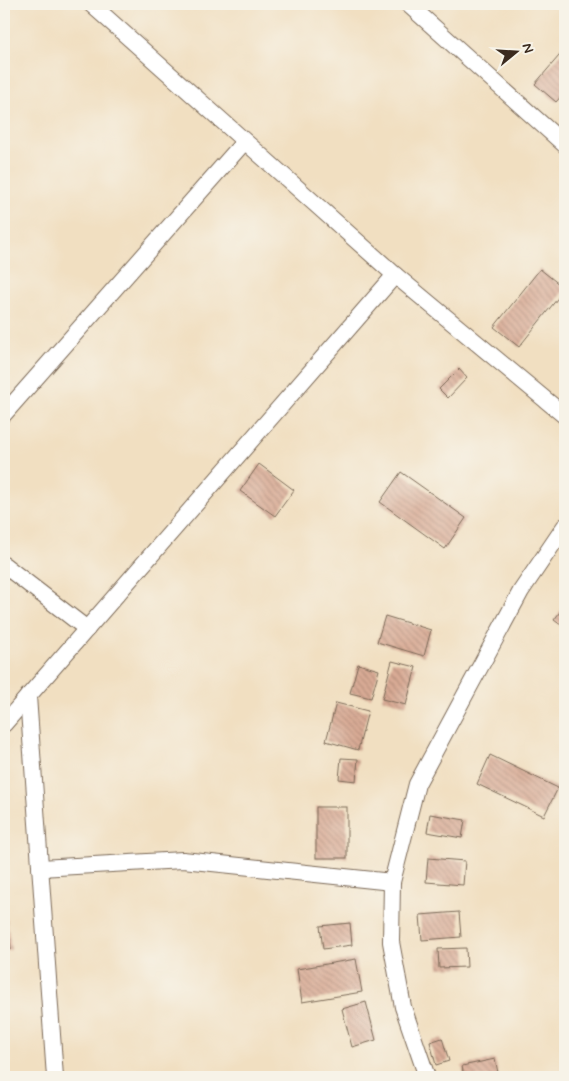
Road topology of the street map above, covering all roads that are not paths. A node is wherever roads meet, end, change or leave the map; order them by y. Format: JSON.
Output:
{"nodes":[{"id":1,"x":91,"y":4,"type":"edge"},
{"id":2,"x":408,"y":4,"type":"edge"},
{"id":3,"x":244,"y":142,"type":"junction"},
{"id":4,"x":565,"y":145,"type":"edge"},
{"id":5,"x":395,"y":275,"type":"junction"},
{"id":6,"x":4,"y":414,"type":"edge"},
{"id":7,"x":565,"y":416,"type":"edge"},
{"id":8,"x":565,"y":526,"type":"edge"},
{"id":9,"x":4,"y":564,"type":"edge"},
{"id":10,"x":87,"y":629,"type":"junction"},
{"id":11,"x":28,"y":696,"type":"junction"},
{"id":12,"x":4,"y":724,"type":"edge"},
{"id":13,"x":40,"y":868,"type":"junction"},
{"id":14,"x":392,"y":882,"type":"junction"},
{"id":15,"x":55,"y":1077,"type":"edge"},
{"id":16,"x":426,"y":1077,"type":"edge"}],
"edges":[{"from":1,"to":3,"type":"street"},
{"from":2,"to":4,"type":"street"},
{"from":3,"to":5,"type":"street"},
{"from":3,"to":6,"type":"street"},
{"from":5,"to":7,"type":"street"},
{"from":5,"to":10,"type":"street"},
{"from":8,"to":14,"type":"street"},
{"from":9,"to":10,"type":"street"},
{"from":10,"to":11,"type":"street"},
{"from":11,"to":12,"type":"street"},
{"from":11,"to":13,"type":"street"},
{"from":13,"to":14,"type":"street"},
{"from":13,"to":15,"type":"street"},
{"from":14,"to":16,"type":"street"}]}
